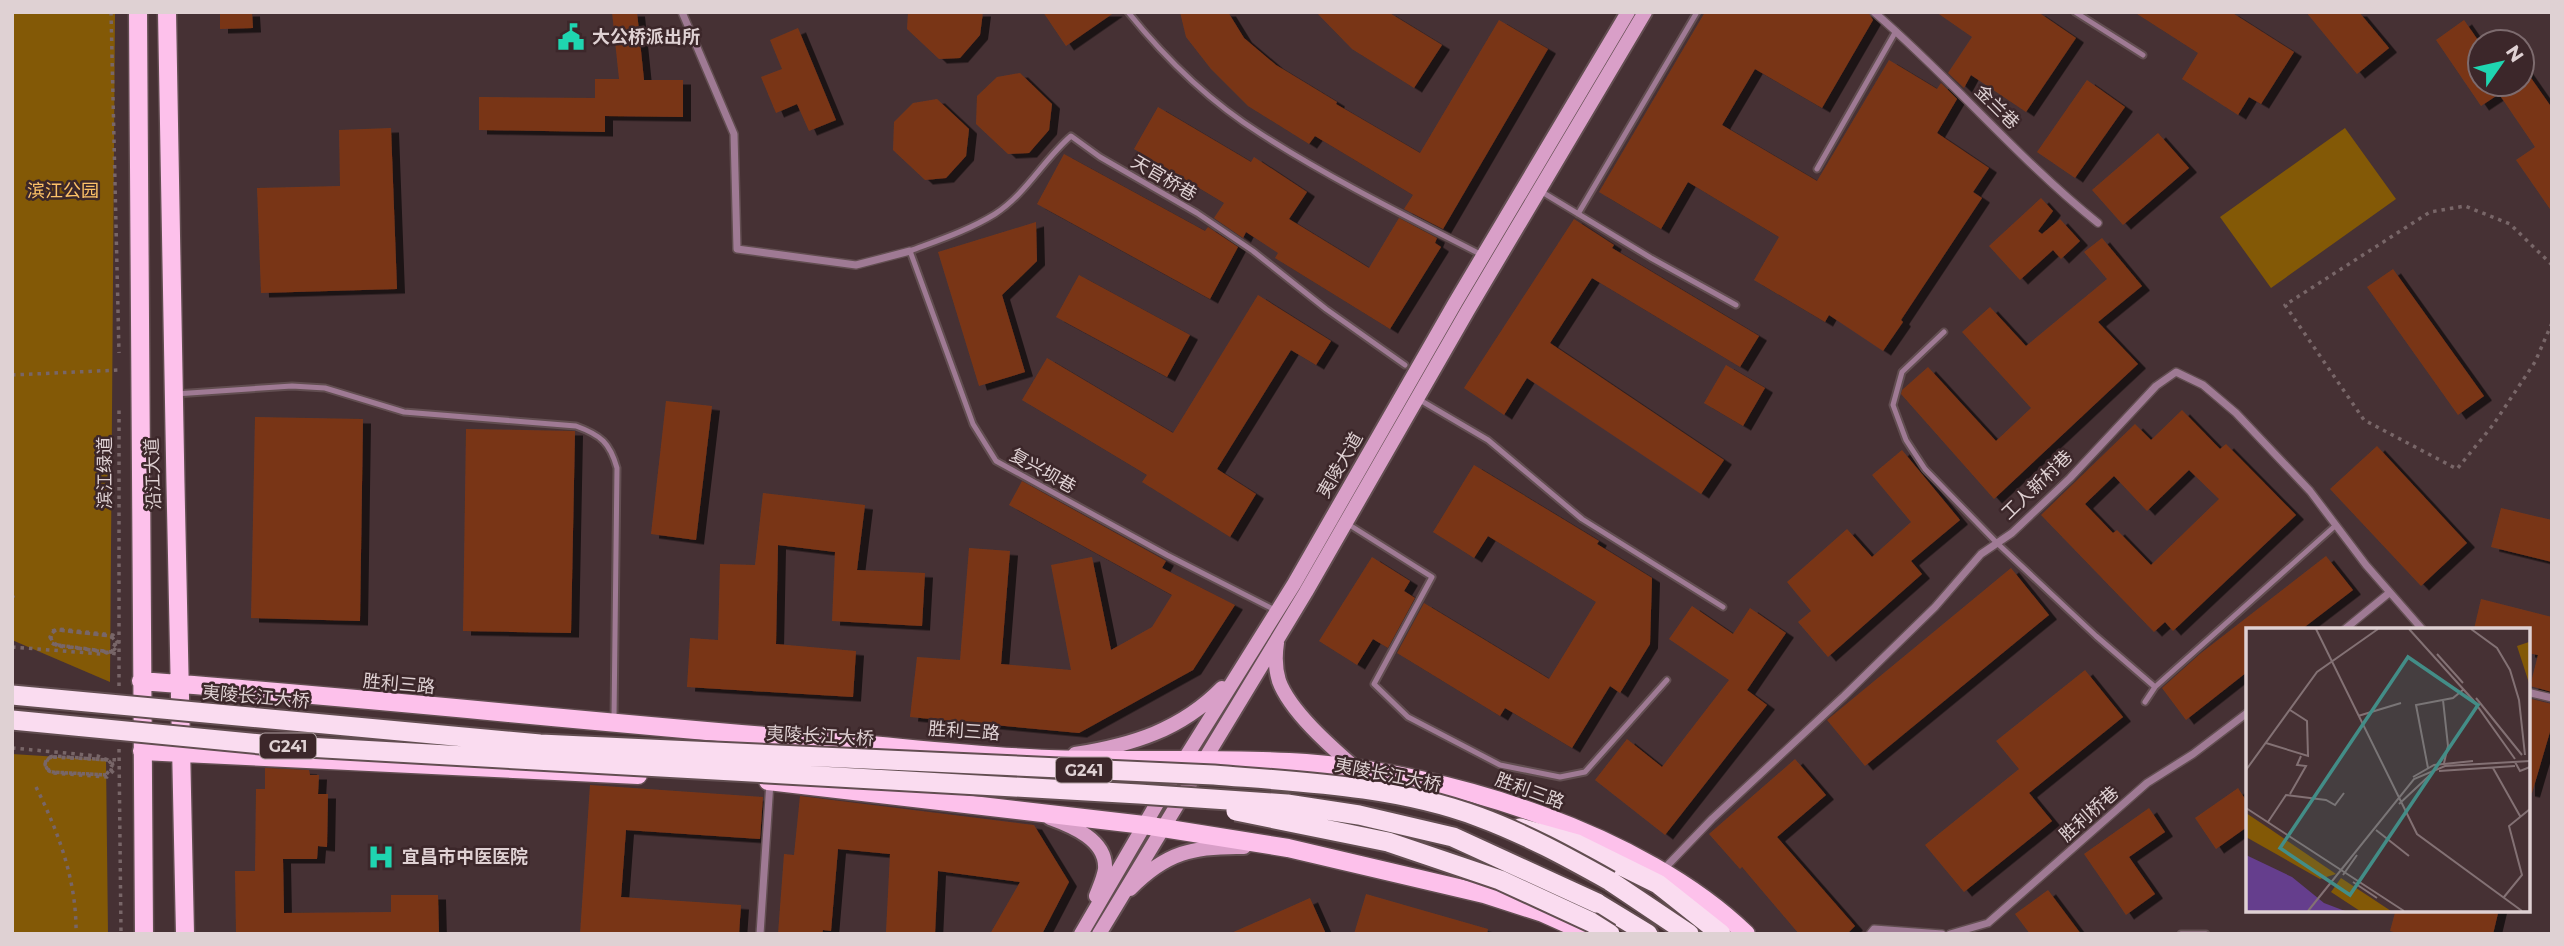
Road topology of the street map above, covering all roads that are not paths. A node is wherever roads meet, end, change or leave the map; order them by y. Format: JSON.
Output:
{"nodes":[{"id":1,"x":138,"y":12,"type":"edge"},
{"id":2,"x":167,"y":12,"type":"edge"},
{"id":3,"x":682,"y":12,"type":"edge"},
{"id":4,"x":1128,"y":12,"type":"edge"},
{"id":5,"x":1628,"y":12,"type":"edge"},
{"id":6,"x":1645,"y":12,"type":"edge"},
{"id":7,"x":1697,"y":12,"type":"edge"},
{"id":8,"x":1874,"y":12,"type":"edge"},
{"id":9,"x":2076,"y":12,"type":"edge"},
{"id":10,"x":1896,"y":31,"type":"junction"},
{"id":11,"x":2143,"y":55,"type":"dead end"},
{"id":12,"x":1817,"y":169,"type":"dead end"},
{"id":13,"x":1539,"y":190,"type":"junction"},
{"id":14,"x":1578,"y":214,"type":"junction"},
{"id":15,"x":2098,"y":223,"type":"dead end"},
{"id":16,"x":910,"y":251,"type":"junction"},
{"id":17,"x":1483,"y":256,"type":"junction"},
{"id":18,"x":1736,"y":305,"type":"dead end"},
{"id":19,"x":1944,"y":332,"type":"dead end"},
{"id":20,"x":1405,"y":365,"type":"dead end"},
{"id":21,"x":172,"y":394,"type":"junction"},
{"id":22,"x":1417,"y":398,"type":"junction"},
{"id":23,"x":1346,"y":522,"type":"junction"},
{"id":24,"x":2336,"y":525,"type":"junction"},
{"id":25,"x":1997,"y":543,"type":"junction"},
{"id":26,"x":2389,"y":593,"type":"junction"},
{"id":27,"x":1723,"y":607,"type":"dead end"},
{"id":28,"x":1277,"y":611,"type":"junction"},
{"id":29,"x":2346,"y":628,"type":"edge"},
{"id":30,"x":2421,"y":628,"type":"edge"},
{"id":31,"x":1277,"y":637,"type":"junction"},
{"id":32,"x":1252,"y":652,"type":"junction"},
{"id":33,"x":1667,"y":680,"type":"dead end"},
{"id":34,"x":141,"y":681,"type":"junction"},
{"id":35,"x":181,"y":684,"type":"junction"},
{"id":36,"x":2155,"y":687,"type":"junction"},
{"id":37,"x":2529,"y":692,"type":"edge"},
{"id":38,"x":12,"y":695,"type":"edge"},
{"id":39,"x":2552,"y":698,"type":"edge"},
{"id":40,"x":2146,"y":702,"type":"dead end"},
{"id":41,"x":2246,"y":714,"type":"edge"},
{"id":42,"x":12,"y":720,"type":"edge"},
{"id":43,"x":613,"y":725,"type":"junction"},
{"id":44,"x":142,"y":751,"type":"junction"},
{"id":45,"x":181,"y":753,"type":"junction"},
{"id":46,"x":1049,"y":759,"type":"junction"},
{"id":47,"x":1184,"y":759,"type":"junction"},
{"id":48,"x":1206,"y":761,"type":"junction"},
{"id":49,"x":1354,"y":767,"type":"junction"},
{"id":50,"x":770,"y":782,"type":"junction"},
{"id":51,"x":1139,"y":794,"type":"junction"},
{"id":52,"x":1032,"y":812,"type":"junction"},
{"id":53,"x":1478,"y":816,"type":"junction"},
{"id":54,"x":1152,"y":827,"type":"junction"},
{"id":55,"x":1288,"y":848,"type":"junction"},
{"id":56,"x":1663,"y":870,"type":"junction"},
{"id":57,"x":1103,"y":927,"type":"edge"},
{"id":58,"x":1081,"y":933,"type":"edge"},
{"id":59,"x":144,"y":934,"type":"edge"},
{"id":60,"x":185,"y":934,"type":"edge"},
{"id":61,"x":760,"y":934,"type":"edge"},
{"id":62,"x":1590,"y":934,"type":"edge"},
{"id":63,"x":1610,"y":934,"type":"edge"},
{"id":64,"x":1648,"y":934,"type":"edge"},
{"id":65,"x":1689,"y":934,"type":"edge"},
{"id":66,"x":1721,"y":934,"type":"edge"},
{"id":67,"x":1746,"y":934,"type":"edge"},
{"id":68,"x":1870,"y":934,"type":"edge"},
{"id":69,"x":1942,"y":934,"type":"edge"},
{"id":70,"x":1951,"y":934,"type":"edge"},
{"id":71,"x":2180,"y":934,"type":"edge"},
{"id":72,"x":2206,"y":934,"type":"edge"}],
"edges":[{"from":1,"to":34,"type":"main road","name":"沿江大道"},
{"from":2,"to":21,"type":"main road","name":"沿江大道"},
{"from":3,"to":16,"type":"street"},
{"from":4,"to":17,"type":"lane"},
{"from":5,"to":17,"type":"main road","name":"夷陵大道"},
{"from":6,"to":13,"type":"main road","name":"夷陵大道"},
{"from":7,"to":14,"type":"lane"},
{"from":8,"to":10,"type":"street","name":"金兰巷"},
{"from":9,"to":11,"type":"lane"},
{"from":10,"to":12,"type":"lane"},
{"from":10,"to":15,"type":"street","name":"金兰巷"},
{"from":13,"to":14,"type":"lane"},
{"from":13,"to":22,"type":"main road","name":"夷陵大道"},
{"from":14,"to":18,"type":"lane"},
{"from":16,"to":20,"type":"lane","name":"天官桥巷"},
{"from":16,"to":28,"type":"lane","name":"复兴坝巷"},
{"from":17,"to":28,"type":"main road","name":"夷陵大道"},
{"from":19,"to":25,"type":"lane"},
{"from":21,"to":35,"type":"main road","name":"沿江大道"},
{"from":21,"to":43,"type":"lane"},
{"from":22,"to":23,"type":"main road","name":"夷陵大道"},
{"from":22,"to":27,"type":"lane"},
{"from":23,"to":31,"type":"main road","name":"夷陵大道"},
{"from":23,"to":33,"type":"lane"},
{"from":24,"to":25,"type":"street","name":"工人新村巷"},
{"from":24,"to":26,"type":"street","name":"工人新村巷"},
{"from":24,"to":36,"type":"lane"},
{"from":25,"to":36,"type":"lane"},
{"from":25,"to":56,"type":"street","name":"工人新村巷"},
{"from":26,"to":29,"type":"street"},
{"from":26,"to":30,"type":"street","name":"工人新村巷"},
{"from":28,"to":32,"type":"main road","name":"夷陵大道"},
{"from":31,"to":48,"type":"main road","name":"夷陵大道"},
{"from":31,"to":49,"type":"main road"},
{"from":32,"to":46,"type":"main road"},
{"from":32,"to":47,"type":"main road","name":"夷陵大道"},
{"from":34,"to":35,"type":"main road","name":"胜利三路"},
{"from":34,"to":44,"type":"main road","name":"沿江大道"},
{"from":35,"to":43,"type":"main road","name":"胜利三路"},
{"from":35,"to":45,"type":"main road","name":"沿江大道"},
{"from":36,"to":40,"type":"lane"},
{"from":37,"to":39,"type":"street"},
{"from":38,"to":53,"type":"highway","name":"夷陵长江大桥","number":"G241","bridge":true},
{"from":41,"to":70,"type":"street","name":"胜利桥巷"},
{"from":42,"to":51,"type":"highway","number":"G241","bridge":true},
{"from":43,"to":46,"type":"main road","name":"胜利三路"},
{"from":44,"to":45,"type":"main road"},
{"from":44,"to":59,"type":"main road","name":"沿江大道"},
{"from":45,"to":50,"type":"main road"},
{"from":45,"to":60,"type":"main road","name":"沿江大道"},
{"from":46,"to":47,"type":"main road","name":"胜利三路"},
{"from":47,"to":48,"type":"main road","name":"胜利三路"},
{"from":47,"to":54,"type":"main road","name":"夷陵大道"},
{"from":48,"to":49,"type":"main road","name":"胜利三路"},
{"from":48,"to":54,"type":"main road","name":"夷陵大道"},
{"from":49,"to":56,"type":"main road","name":"胜利三路"},
{"from":50,"to":52,"type":"main road"},
{"from":50,"to":61,"type":"street"},
{"from":51,"to":63,"type":"highway","bridge":true},
{"from":51,"to":64,"type":"highway","number":"G241","bridge":true},
{"from":52,"to":54,"type":"main road"},
{"from":52,"to":58,"type":"main road"},
{"from":53,"to":65,"type":"highway","name":"夷陵长江大桥","number":"G241","bridge":true},
{"from":53,"to":66,"type":"highway","bridge":true},
{"from":54,"to":55,"type":"main road"},
{"from":54,"to":57,"type":"main road","name":"夷陵大道"},
{"from":54,"to":58,"type":"main road","name":"夷陵大道"},
{"from":55,"to":57,"type":"main road"},
{"from":55,"to":62,"type":"main road"},
{"from":56,"to":67,"type":"main road","name":"胜利三路"},
{"from":68,"to":69,"type":"street"},
{"from":71,"to":72,"type":"lane"}]}
